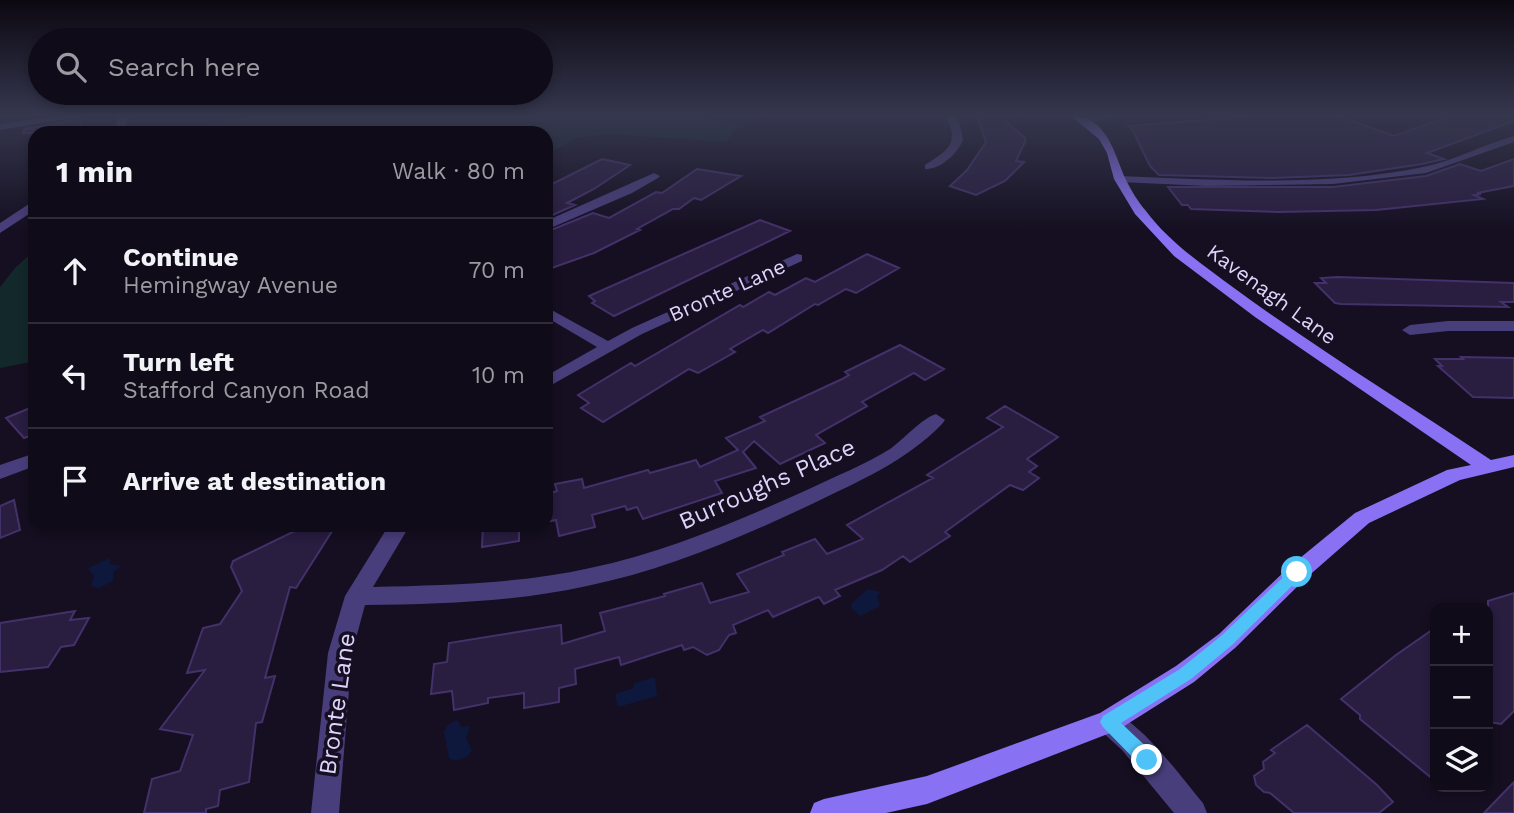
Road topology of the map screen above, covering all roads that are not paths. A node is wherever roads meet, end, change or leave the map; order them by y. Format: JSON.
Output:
{"nodes":[{"id":1,"x":950,"y":154,"type":"edge"},
{"id":2,"x":1112,"y":154,"type":"edge"},
{"id":3,"x":1472,"y":154,"type":"edge"},
{"id":4,"x":929,"y":167,"type":"dead end"},
{"id":5,"x":654,"y":176,"type":"dead end"},
{"id":6,"x":1120,"y":179,"type":"junction"},
{"id":7,"x":28,"y":209,"type":"edge"},
{"id":8,"x":553,"y":223,"type":"edge"},
{"id":9,"x":0,"y":229,"type":"edge"},
{"id":10,"x":797,"y":258,"type":"dead end"},
{"id":11,"x":553,"y":315,"type":"edge"},
{"id":12,"x":1514,"y":326,"type":"edge"},
{"id":13,"x":1410,"y":330,"type":"dead end"},
{"id":14,"x":607,"y":347,"type":"junction"},
{"id":15,"x":553,"y":379,"type":"edge"},
{"id":16,"x":936,"y":420,"type":"dead end"},
{"id":17,"x":1514,"y":461,"type":"edge"},
{"id":18,"x":28,"y":462,"type":"edge"},
{"id":19,"x":1486,"y":466,"type":"junction"},
{"id":20,"x":0,"y":472,"type":"edge"},
{"id":21,"x":396,"y":532,"type":"edge"},
{"id":22,"x":356,"y":596,"type":"junction"},
{"id":23,"x":1109,"y":722,"type":"junction"},
{"id":24,"x":325,"y":813,"type":"edge"},
{"id":25,"x":824,"y":813,"type":"edge"},
{"id":26,"x":1193,"y":813,"type":"edge"}],
"edges":[{"from":1,"to":4,"type":"street"},
{"from":2,"to":6,"type":"main road","name":"Kavenagh Lane"},
{"from":3,"to":6,"type":"street"},
{"from":5,"to":8,"type":"street"},
{"from":6,"to":19,"type":"main road","name":"Kavenagh Lane"},
{"from":7,"to":9,"type":"street"},
{"from":10,"to":14,"type":"street","name":"Bronte Lane"},
{"from":11,"to":14,"type":"street"},
{"from":12,"to":13,"type":"street"},
{"from":14,"to":15,"type":"street","name":"Bronte Lane"},
{"from":16,"to":22,"type":"street","name":"Burroughs Place"},
{"from":17,"to":19,"type":"main road"},
{"from":18,"to":20,"type":"street"},
{"from":19,"to":23,"type":"main road"},
{"from":21,"to":22,"type":"street","name":"Bronte Lane"},
{"from":22,"to":24,"type":"street","name":"Bronte Lane"},
{"from":23,"to":25,"type":"main road"},
{"from":23,"to":26,"type":"street"}]}
